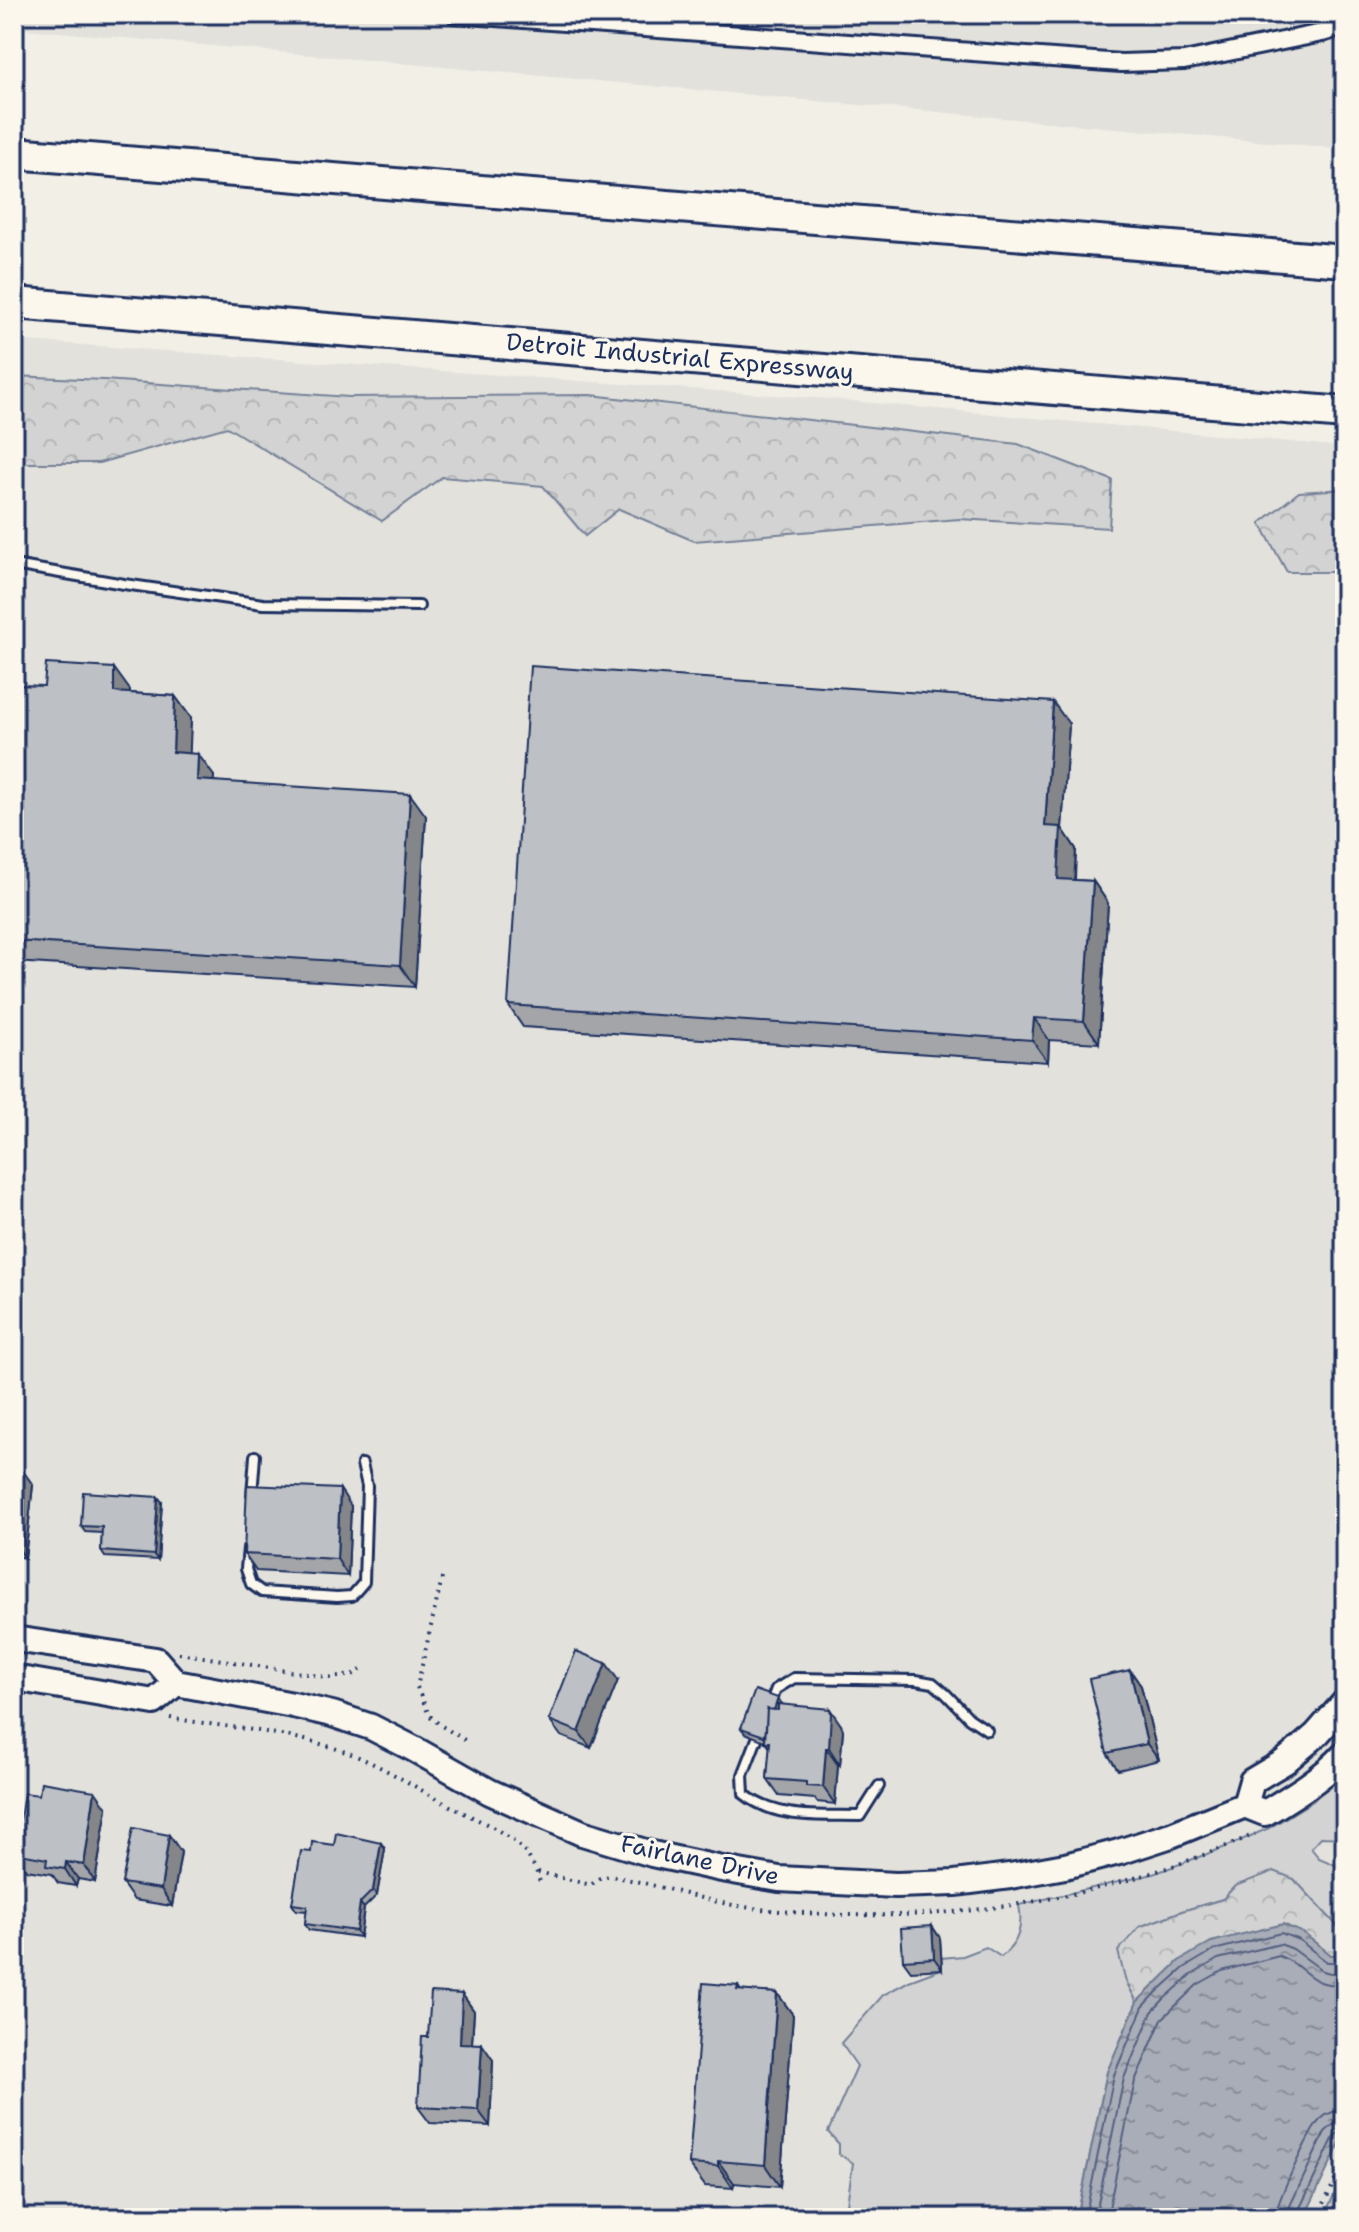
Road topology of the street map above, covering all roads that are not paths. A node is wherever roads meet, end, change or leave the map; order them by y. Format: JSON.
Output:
{"nodes":[{"id":1,"x":455,"y":14,"type":"edge"},
{"id":2,"x":1345,"y":26,"type":"edge"},
{"id":3,"x":14,"y":153,"type":"edge"},
{"id":4,"x":1345,"y":261,"type":"edge"},
{"id":5,"x":14,"y":303,"type":"edge"},
{"id":6,"x":1345,"y":413,"type":"edge"},
{"id":7,"x":14,"y":565,"type":"edge"},
{"id":8,"x":419,"y":606,"type":"dead end"},
{"id":9,"x":255,"y":1456,"type":"dead end"},
{"id":10,"x":362,"y":1464,"type":"dead end"},
{"id":11,"x":251,"y":1506,"type":"edge"},
{"id":12,"x":248,"y":1538,"type":"edge"},
{"id":13,"x":14,"y":1639,"type":"edge"},
{"id":14,"x":14,"y":1678,"type":"edge"},
{"id":15,"x":176,"y":1683,"type":"junction"},
{"id":16,"x":1345,"y":1702,"type":"edge"},
{"id":17,"x":987,"y":1730,"type":"dead end"},
{"id":18,"x":1345,"y":1754,"type":"edge"},
{"id":19,"x":879,"y":1786,"type":"dead end"},
{"id":20,"x":1245,"y":1805,"type":"junction"}],
"edges":[{"from":1,"to":2,"type":"street"},
{"from":3,"to":4,"type":"highway"},
{"from":5,"to":6,"type":"highway","name":"Detroit Industrial Expressway"},
{"from":7,"to":8,"type":"lane"},
{"from":9,"to":11,"type":"lane"},
{"from":10,"to":12,"type":"lane"},
{"from":13,"to":15,"type":"street","name":"Fairlane Drive"},
{"from":14,"to":15,"type":"street"},
{"from":15,"to":20,"type":"street","name":"Fairlane Drive"},
{"from":16,"to":20,"type":"street"},
{"from":17,"to":19,"type":"lane"},
{"from":18,"to":20,"type":"street","name":"Fairlane Drive"}]}
